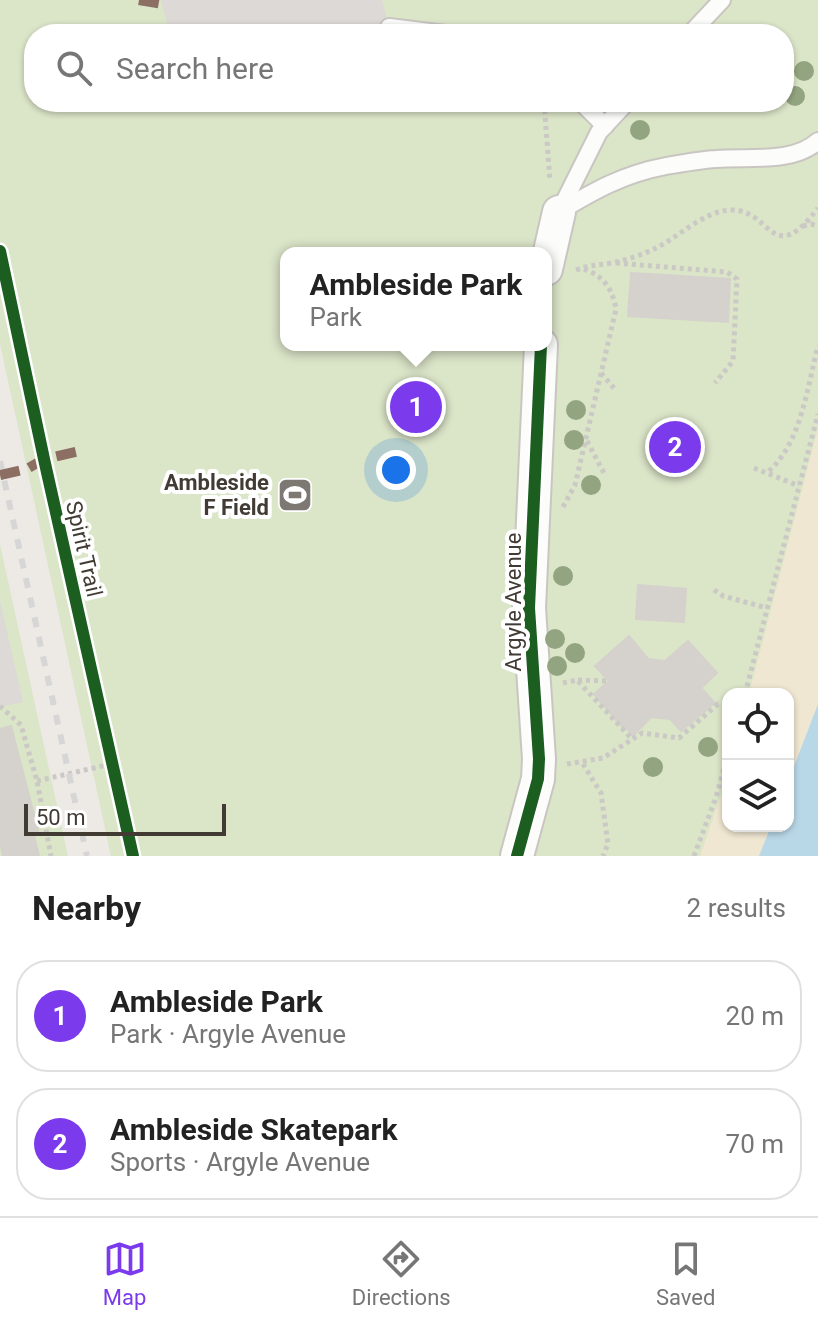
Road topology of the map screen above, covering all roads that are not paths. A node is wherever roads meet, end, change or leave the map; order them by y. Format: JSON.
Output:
{"nodes":[{"id":1,"x":722,"y":0,"type":"edge"},
{"id":2,"x":699,"y":24,"type":"edge"},
{"id":3,"x":591,"y":112,"type":"edge"},
{"id":4,"x":618,"y":112,"type":"edge"},
{"id":5,"x":605,"y":126,"type":"junction"},
{"id":6,"x":818,"y":141,"type":"edge"},
{"id":7,"x":559,"y":212,"type":"junction"},
{"id":8,"x":558,"y":271,"type":"edge"},
{"id":9,"x":541,"y":351,"type":"edge"},
{"id":10,"x":517,"y":856,"type":"edge"}],
"edges":[{"from":1,"to":2,"type":"lane"},
{"from":3,"to":5,"type":"lane"},
{"from":4,"to":5,"type":"lane"},
{"from":5,"to":7,"type":"lane"},
{"from":6,"to":7,"type":"lane"},
{"from":7,"to":8,"type":"street"},
{"from":9,"to":10,"type":"street","name":"Argyle Avenue"}]}
